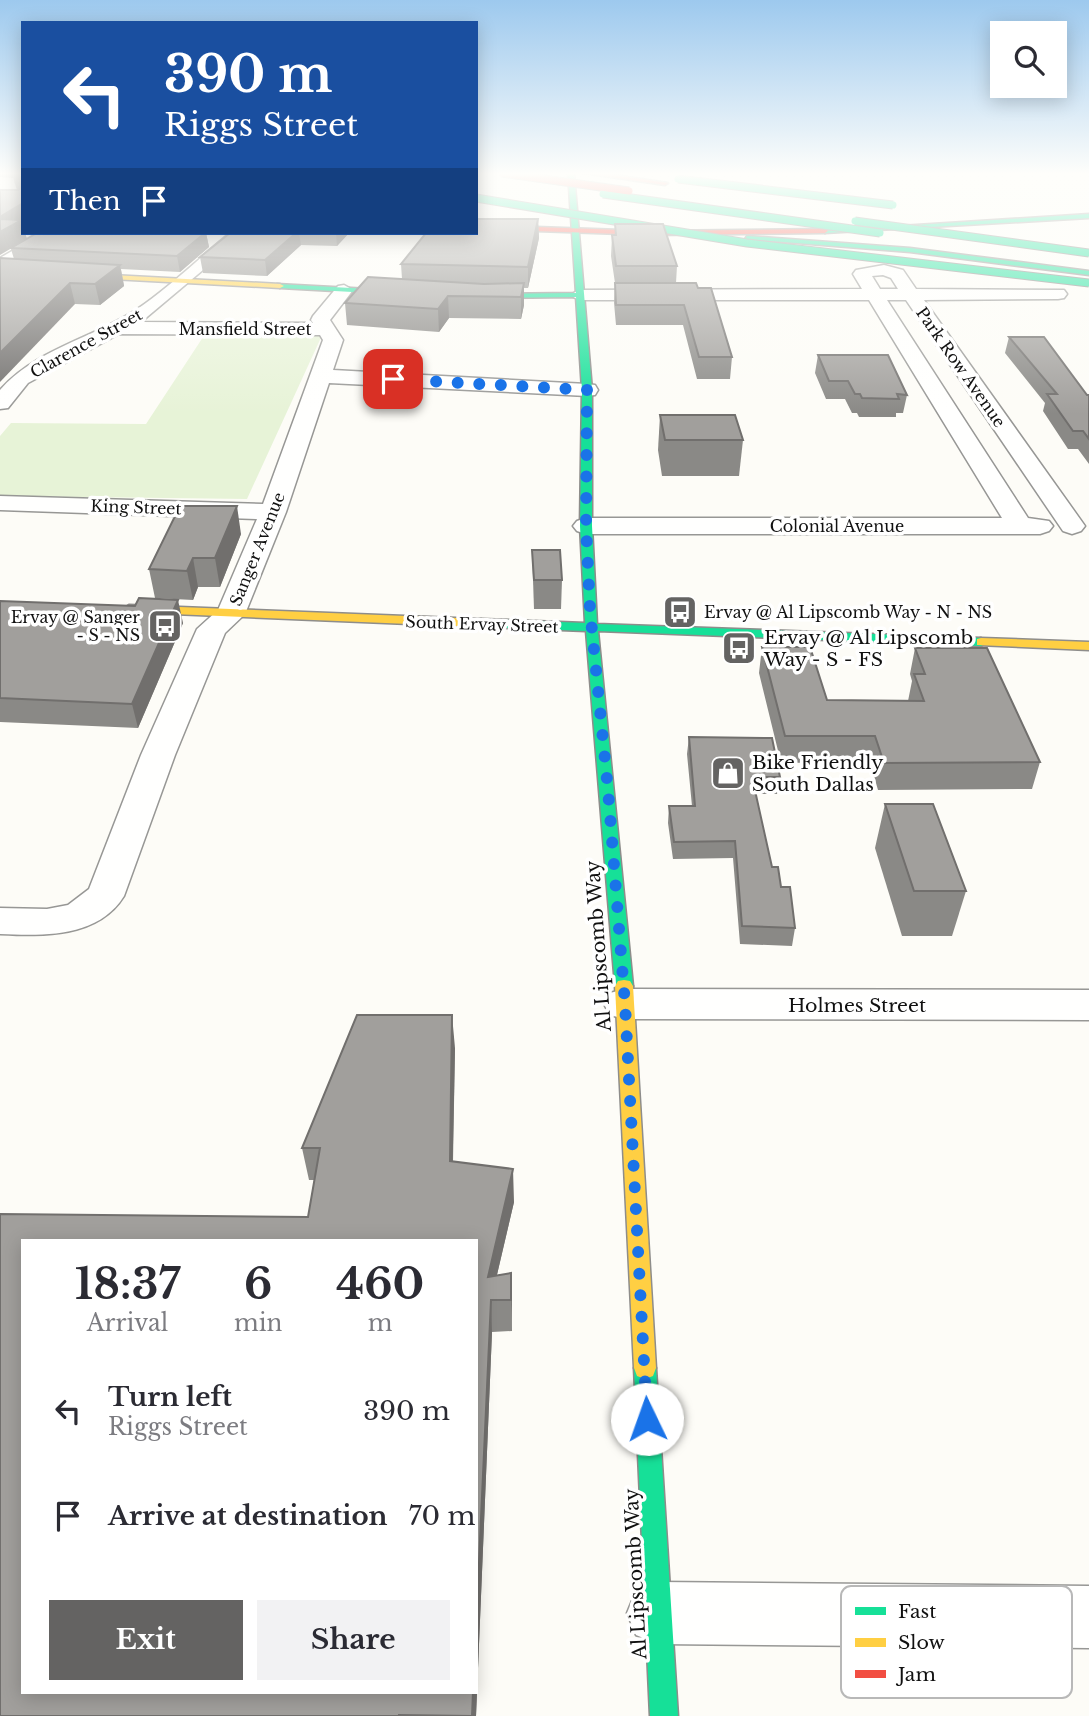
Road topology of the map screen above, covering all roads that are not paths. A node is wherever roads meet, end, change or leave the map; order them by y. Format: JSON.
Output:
{"nodes":[{"id":1,"x":20,"y":253,"type":"edge"},
{"id":2,"x":214,"y":253,"type":"edge"},
{"id":3,"x":577,"y":253,"type":"edge"},
{"id":4,"x":833,"y":253,"type":"edge"},
{"id":5,"x":934,"y":253,"type":"edge"},
{"id":6,"x":1034,"y":253,"type":"edge"},
{"id":7,"x":1089,"y":261,"type":"edge"},
{"id":8,"x":0,"y":265,"type":"edge"},
{"id":9,"x":0,"y":271,"type":"edge"},
{"id":10,"x":1089,"y":273,"type":"edge"},
{"id":11,"x":180,"y":281,"type":"junction"},
{"id":12,"x":1089,"y":283,"type":"edge"},
{"id":13,"x":344,"y":290,"type":"junction"},
{"id":14,"x":874,"y":293,"type":"junction"},
{"id":15,"x":421,"y":294,"type":"edge"},
{"id":16,"x":909,"y":294,"type":"junction"},
{"id":17,"x":1058,"y":294,"type":"dead end"},
{"id":18,"x":579,"y":295,"type":"junction"},
{"id":19,"x":459,"y":296,"type":"edge"},
{"id":20,"x":120,"y":328,"type":"junction"},
{"id":21,"x":327,"y":329,"type":"junction"},
{"id":22,"x":320,"y":376,"type":"junction"},
{"id":23,"x":587,"y":390,"type":"junction"},
{"id":24,"x":0,"y":403,"type":"edge"},
{"id":25,"x":0,"y":503,"type":"edge"},
{"id":26,"x":273,"y":512,"type":"junction"},
{"id":27,"x":586,"y":526,"type":"junction"},
{"id":28,"x":1020,"y":526,"type":"junction"},
{"id":29,"x":1080,"y":526,"type":"edge"},
{"id":30,"x":109,"y":609,"type":"edge"},
{"id":31,"x":231,"y":614,"type":"junction"},
{"id":32,"x":592,"y":629,"type":"junction"},
{"id":33,"x":1089,"y":646,"type":"edge"},
{"id":34,"x":0,"y":921,"type":"edge"},
{"id":35,"x":625,"y":1004,"type":"junction"},
{"id":36,"x":1089,"y":1005,"type":"edge"},
{"id":37,"x":658,"y":1612,"type":"junction"},
{"id":38,"x":841,"y":1614,"type":"edge"},
{"id":39,"x":664,"y":1716,"type":"edge"}],
"edges":[{"from":1,"to":8,"type":"street"},
{"from":2,"to":11,"type":"street","name":"Clarence Street"},
{"from":3,"to":18,"type":"main road","name":"Al Lipscomb Way"},
{"from":4,"to":12,"type":"main road","bridge":true},
{"from":5,"to":10,"type":"main road"},
{"from":6,"to":7,"type":"main road","bridge":true},
{"from":9,"to":11,"type":"main road"},
{"from":11,"to":13,"type":"main road"},
{"from":11,"to":20,"type":"street","name":"Clarence Street"},
{"from":13,"to":15,"type":"main road"},
{"from":13,"to":21,"type":"street","name":"Sanger Avenue"},
{"from":14,"to":16,"type":"street","name":"Park Row Avenue"},
{"from":14,"to":18,"type":"street"},
{"from":14,"to":28,"type":"street","name":"Park Row Avenue"},
{"from":16,"to":17,"type":"street"},
{"from":16,"to":29,"type":"street","name":"Park Row Avenue"},
{"from":18,"to":19,"type":"main road"},
{"from":18,"to":23,"type":"main road","name":"Al Lipscomb Way"},
{"from":20,"to":21,"type":"street","name":"Mansfield Street"},
{"from":20,"to":24,"type":"street","name":"Clarence Street"},
{"from":21,"to":22,"type":"street","name":"Sanger Avenue"},
{"from":22,"to":23,"type":"street"},
{"from":22,"to":26,"type":"street","name":"Sanger Avenue"},
{"from":23,"to":27,"type":"main road","name":"Al Lipscomb Way"},
{"from":25,"to":26,"type":"street","name":"King Street"},
{"from":26,"to":31,"type":"street","name":"Sanger Avenue"},
{"from":27,"to":28,"type":"street","name":"Colonial Avenue"},
{"from":27,"to":32,"type":"main road","name":"Al Lipscomb Way"},
{"from":28,"to":29,"type":"street","name":"Colonial Avenue"},
{"from":30,"to":31,"type":"main road","name":"South Ervay Street"},
{"from":31,"to":32,"type":"main road","name":"South Ervay Street"},
{"from":31,"to":34,"type":"street","name":"Sanger Avenue"},
{"from":32,"to":33,"type":"main road","name":"South Ervay Street"},
{"from":32,"to":35,"type":"main road","name":"Al Lipscomb Way"},
{"from":35,"to":36,"type":"street","name":"Holmes Street"},
{"from":35,"to":37,"type":"main road","name":"Al Lipscomb Way"},
{"from":37,"to":38,"type":"street"},
{"from":37,"to":39,"type":"main road","name":"Al Lipscomb Way"}]}
